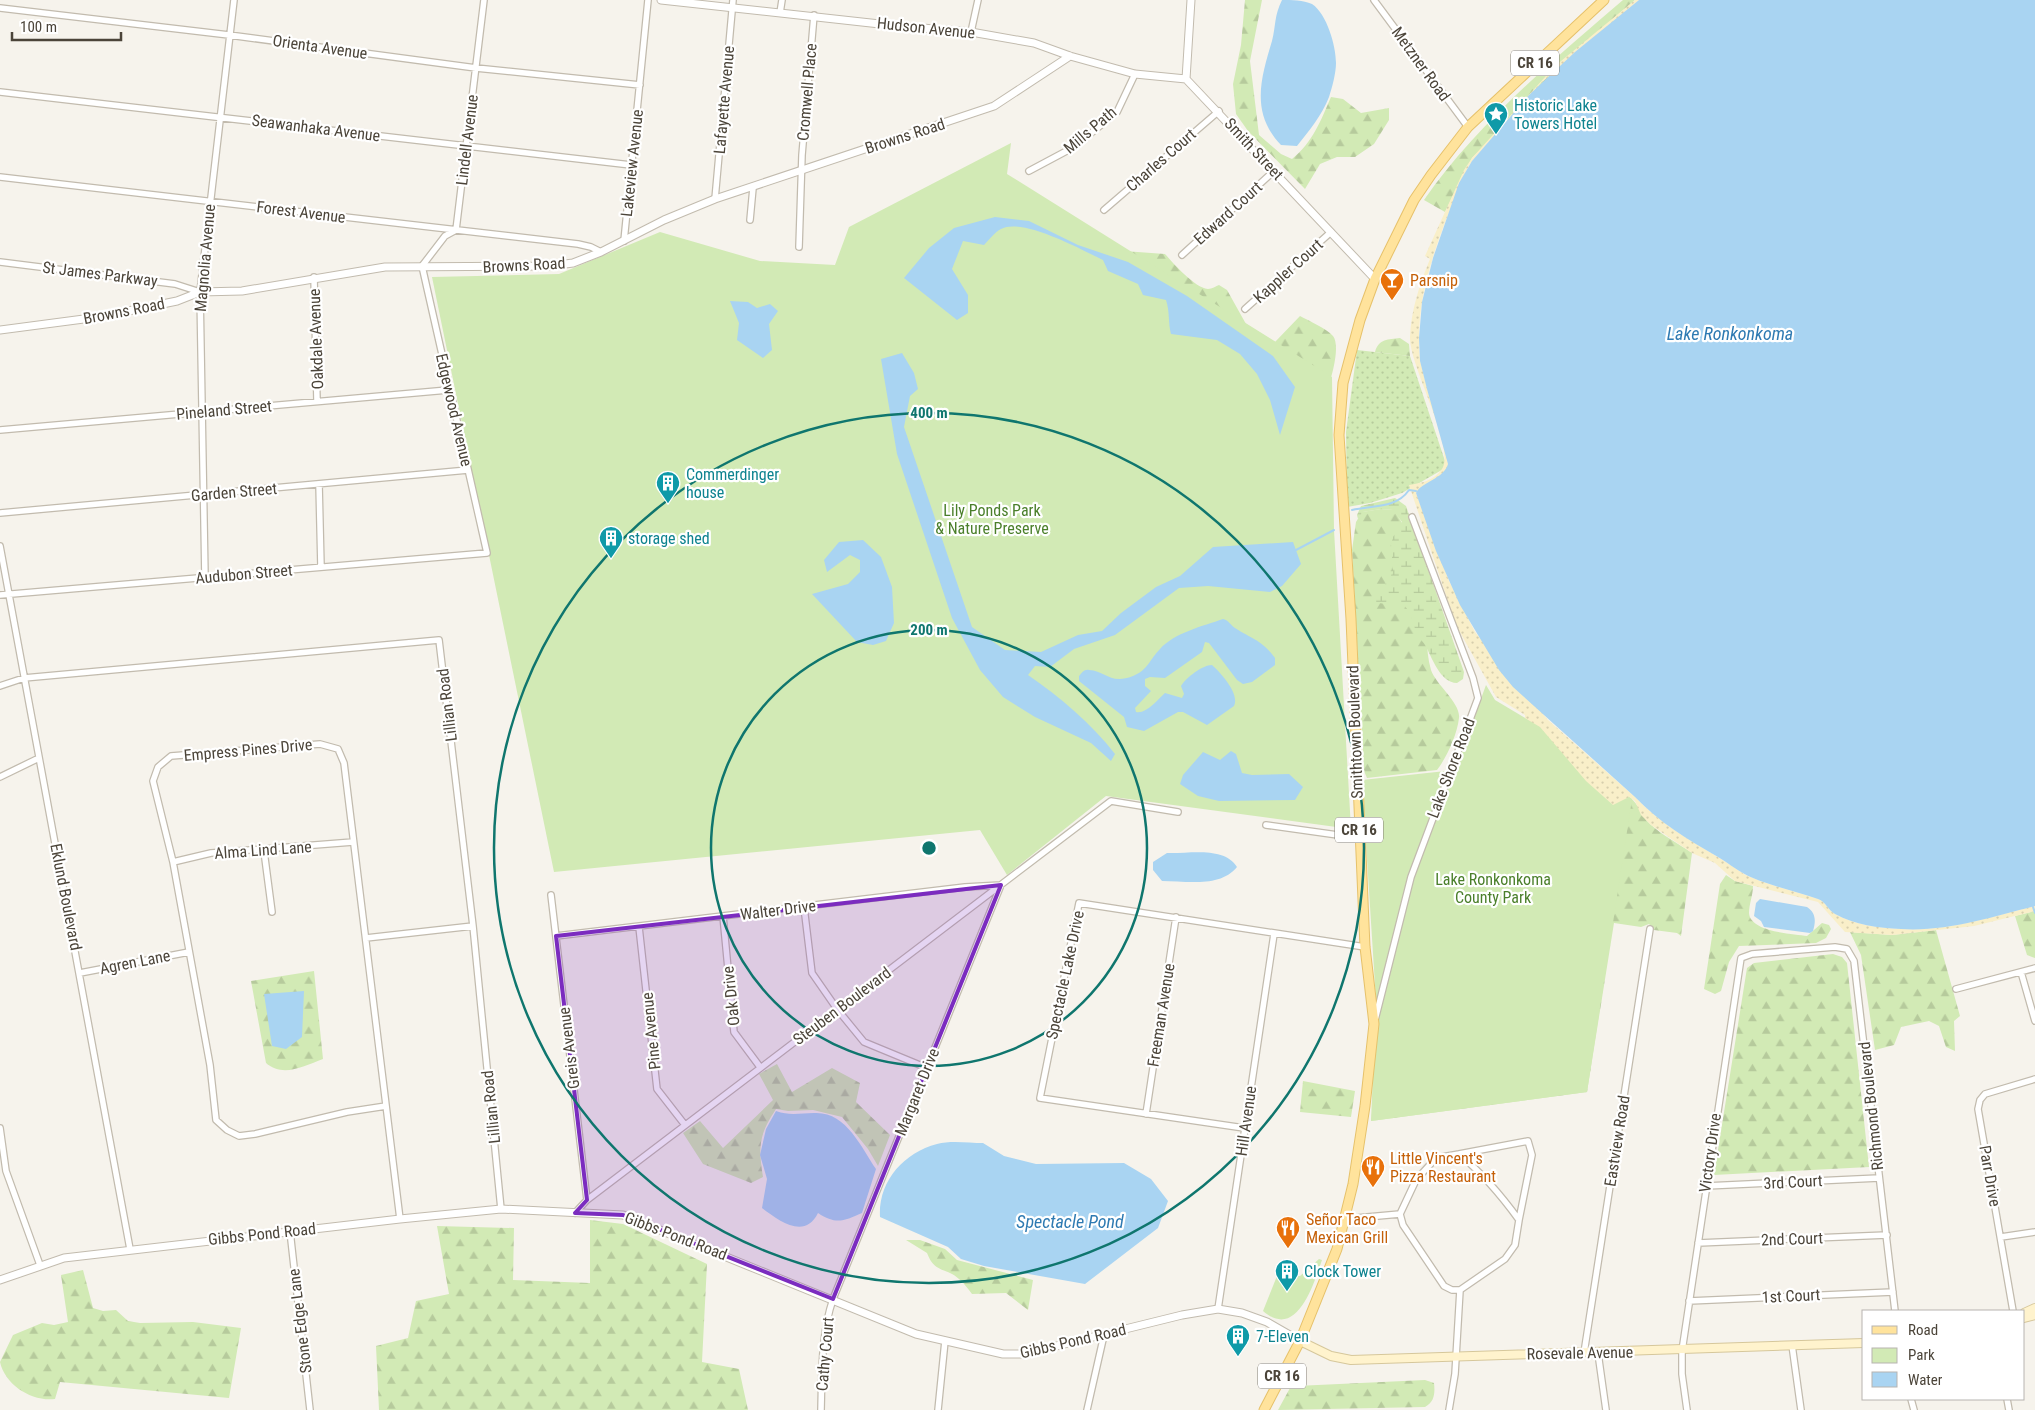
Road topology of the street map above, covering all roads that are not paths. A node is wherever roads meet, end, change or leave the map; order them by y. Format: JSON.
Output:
{"nodes":[{"id":1,"x":234,"y":0,"type":"edge"},
{"id":2,"x":484,"y":0,"type":"edge"},
{"id":3,"x":648,"y":0,"type":"edge"},
{"id":4,"x":661,"y":0,"type":"edge"},
{"id":5,"x":733,"y":0,"type":"edge"},
{"id":6,"x":782,"y":0,"type":"edge"},
{"id":7,"x":978,"y":0,"type":"edge"},
{"id":8,"x":1191,"y":0,"type":"edge"},
{"id":9,"x":1374,"y":0,"type":"edge"},
{"id":10,"x":1598,"y":2,"type":"edge"},
{"id":11,"x":0,"y":8,"type":"edge"},
{"id":12,"x":732,"y":9,"type":"junction"},
{"id":13,"x":780,"y":13,"type":"junction"},
{"id":14,"x":814,"y":16,"type":"junction"},
{"id":15,"x":970,"y":32,"type":"junction"},
{"id":16,"x":229,"y":35,"type":"junction"},
{"id":17,"x":1070,"y":56,"type":"junction"},
{"id":18,"x":476,"y":68,"type":"junction"},
{"id":19,"x":1135,"y":74,"type":"junction"},
{"id":20,"x":1186,"y":79,"type":"junction"},
{"id":21,"x":640,"y":85,"type":"junction"},
{"id":22,"x":0,"y":92,"type":"edge"},
{"id":23,"x":1219,"y":111,"type":"junction"},
{"id":24,"x":220,"y":117,"type":"junction"},
{"id":25,"x":1468,"y":127,"type":"junction"},
{"id":26,"x":466,"y":146,"type":"junction"},
{"id":27,"x":631,"y":165,"type":"junction"},
{"id":28,"x":803,"y":169,"type":"junction"},
{"id":29,"x":1029,"y":171,"type":"dead end"},
{"id":30,"x":1274,"y":171,"type":"junction"},
{"id":31,"x":0,"y":177,"type":"edge"},
{"id":32,"x":753,"y":188,"type":"junction"},
{"id":33,"x":716,"y":199,"type":"junction"},
{"id":34,"x":210,"y":202,"type":"junction"},
{"id":35,"x":1104,"y":210,"type":"dead end"},
{"id":36,"x":750,"y":220,"type":"dead end"},
{"id":37,"x":456,"y":230,"type":"junction"},
{"id":38,"x":1330,"y":232,"type":"junction"},
{"id":39,"x":624,"y":241,"type":"junction"},
{"id":40,"x":799,"y":247,"type":"dead end"},
{"id":41,"x":601,"y":252,"type":"junction"},
{"id":42,"x":1182,"y":254,"type":"dead end"},
{"id":43,"x":0,"y":262,"type":"edge"},
{"id":44,"x":422,"y":266,"type":"junction"},
{"id":45,"x":314,"y":277,"type":"junction"},
{"id":46,"x":1374,"y":279,"type":"junction"},
{"id":47,"x":200,"y":292,"type":"junction"},
{"id":48,"x":1244,"y":309,"type":"dead end"},
{"id":49,"x":0,"y":330,"type":"edge"},
{"id":50,"x":448,"y":390,"type":"junction"},
{"id":51,"x":318,"y":402,"type":"junction"},
{"id":52,"x":203,"y":412,"type":"junction"},
{"id":53,"x":0,"y":430,"type":"edge"},
{"id":54,"x":468,"y":470,"type":"junction"},
{"id":55,"x":319,"y":484,"type":"junction"},
{"id":56,"x":204,"y":494,"type":"junction"},
{"id":57,"x":0,"y":513,"type":"edge"},
{"id":58,"x":1412,"y":517,"type":"dead end"},
{"id":59,"x":0,"y":546,"type":"edge"},
{"id":60,"x":487,"y":553,"type":"joint"},
{"id":61,"x":321,"y":567,"type":"junction"},
{"id":62,"x":205,"y":578,"type":"junction"},
{"id":63,"x":9,"y":594,"type":"junction"},
{"id":64,"x":0,"y":595,"type":"edge"},
{"id":65,"x":24,"y":678,"type":"junction"},
{"id":66,"x":0,"y":686,"type":"edge"},
{"id":67,"x":39,"y":758,"type":"junction"},
{"id":68,"x":0,"y":777,"type":"edge"},
{"id":69,"x":1178,"y":812,"type":"dead end"},
{"id":70,"x":1266,"y":825,"type":"dead end"},
{"id":71,"x":1359,"y":838,"type":"junction"},
{"id":72,"x":353,"y":842,"type":"junction"},
{"id":73,"x":264,"y":851,"type":"junction"},
{"id":74,"x":172,"y":862,"type":"junction"},
{"id":75,"x":1001,"y":885,"type":"junction"},
{"id":76,"x":551,"y":895,"type":"dead end"},
{"id":77,"x":804,"y":907,"type":"junction"},
{"id":78,"x":272,"y":912,"type":"dead end"},
{"id":79,"x":723,"y":916,"type":"junction"},
{"id":80,"x":1176,"y":917,"type":"junction"},
{"id":81,"x":473,"y":926,"type":"junction"},
{"id":82,"x":639,"y":927,"type":"junction"},
{"id":83,"x":1650,"y":929,"type":"dead end"},
{"id":84,"x":1274,"y":934,"type":"junction"},
{"id":85,"x":556,"y":936,"type":"junction"},
{"id":86,"x":366,"y":938,"type":"junction"},
{"id":87,"x":1365,"y":947,"type":"junction"},
{"id":88,"x":1802,"y":951,"type":"joint"},
{"id":89,"x":189,"y":952,"type":"junction"},
{"id":90,"x":2035,"y":968,"type":"edge"},
{"id":91,"x":2021,"y":972,"type":"junction"},
{"id":92,"x":80,"y":973,"type":"junction"},
{"id":93,"x":1956,"y":989,"type":"dead end"},
{"id":94,"x":837,"y":1009,"type":"junction"},
{"id":95,"x":2035,"y":1022,"type":"edge"},
{"id":96,"x":1374,"y":1024,"type":"junction"},
{"id":97,"x":760,"y":1067,"type":"junction"},
{"id":98,"x":927,"y":1068,"type":"junction"},
{"id":99,"x":2035,"y":1079,"type":"edge"},
{"id":100,"x":386,"y":1106,"type":"junction"},
{"id":101,"x":1146,"y":1114,"type":"junction"},
{"id":102,"x":685,"y":1125,"type":"junction"},
{"id":103,"x":0,"y":1128,"type":"edge"},
{"id":104,"x":1244,"y":1128,"type":"junction"},
{"id":105,"x":1459,"y":1154,"type":"junction"},
{"id":106,"x":3,"y":1172,"type":"edge"},
{"id":107,"x":1879,"y":1178,"type":"junction"},
{"id":108,"x":1706,"y":1186,"type":"junction"},
{"id":109,"x":587,"y":1200,"type":"junction"},
{"id":110,"x":501,"y":1209,"type":"junction"},
{"id":111,"x":574,"y":1213,"type":"junction"},
{"id":112,"x":1400,"y":1214,"type":"junction"},
{"id":113,"x":400,"y":1219,"type":"junction"},
{"id":114,"x":1346,"y":1220,"type":"junction"},
{"id":115,"x":1519,"y":1220,"type":"junction"},
{"id":116,"x":290,"y":1231,"type":"junction"},
{"id":117,"x":2035,"y":1232,"type":"edge"},
{"id":118,"x":1887,"y":1235,"type":"junction"},
{"id":119,"x":2001,"y":1237,"type":"junction"},
{"id":120,"x":1698,"y":1243,"type":"junction"},
{"id":121,"x":130,"y":1249,"type":"junction"},
{"id":122,"x":40,"y":1265,"type":"junction"},
{"id":123,"x":0,"y":1280,"type":"edge"},
{"id":124,"x":1460,"y":1290,"type":"junction"},
{"id":125,"x":1893,"y":1292,"type":"junction"},
{"id":126,"x":833,"y":1299,"type":"junction"},
{"id":127,"x":1689,"y":1301,"type":"junction"},
{"id":128,"x":1218,"y":1309,"type":"junction"},
{"id":129,"x":1895,"y":1310,"type":"edge"},
{"id":130,"x":2013,"y":1310,"type":"edge"},
{"id":131,"x":1104,"y":1334,"type":"junction"},
{"id":132,"x":945,"y":1341,"type":"junction"},
{"id":133,"x":1300,"y":1341,"type":"junction"},
{"id":134,"x":1862,"y":1343,"type":"edge"},
{"id":135,"x":1792,"y":1345,"type":"junction"},
{"id":136,"x":1682,"y":1351,"type":"junction"},
{"id":137,"x":1584,"y":1353,"type":"junction"},
{"id":138,"x":1598,"y":1353,"type":"junction"},
{"id":139,"x":1455,"y":1357,"type":"junction"},
{"id":140,"x":310,"y":1410,"type":"edge"},
{"id":141,"x":821,"y":1410,"type":"edge"},
{"id":142,"x":938,"y":1410,"type":"edge"},
{"id":143,"x":1087,"y":1410,"type":"edge"},
{"id":144,"x":1264,"y":1410,"type":"edge"},
{"id":145,"x":1449,"y":1410,"type":"edge"},
{"id":146,"x":1606,"y":1410,"type":"edge"},
{"id":147,"x":1687,"y":1410,"type":"edge"},
{"id":148,"x":1801,"y":1410,"type":"edge"}],
"edges":[{"from":1,"to":16,"type":"street","name":"Magnolia Avenue"},
{"from":2,"to":18,"type":"street","name":"Lindell Avenue"},
{"from":3,"to":21,"type":"street","name":"Lakeview Avenue"},
{"from":4,"to":12,"type":"street","name":"Hudson Avenue"},
{"from":5,"to":12,"type":"street","name":"Lafayette Avenue"},
{"from":6,"to":13,"type":"street"},
{"from":7,"to":15,"type":"street"},
{"from":8,"to":20,"type":"street"},
{"from":9,"to":25,"type":"street","name":"Metzner Road"},
{"from":10,"to":25,"type":"main road","number":"CR 16"},
{"from":11,"to":16,"type":"street","name":"Orienta Avenue"},
{"from":12,"to":13,"type":"street","name":"Hudson Avenue"},
{"from":12,"to":33,"type":"street","name":"Lafayette Avenue"},
{"from":13,"to":14,"type":"street","name":"Hudson Avenue"},
{"from":14,"to":15,"type":"street","name":"Hudson Avenue"},
{"from":14,"to":28,"type":"street","name":"Cromwell Place"},
{"from":15,"to":17,"type":"street","name":"Hudson Avenue"},
{"from":16,"to":18,"type":"street","name":"Orienta Avenue"},
{"from":16,"to":24,"type":"street","name":"Magnolia Avenue"},
{"from":17,"to":19,"type":"street","name":"Hudson Avenue"},
{"from":17,"to":28,"type":"street","name":"Browns Road"},
{"from":18,"to":21,"type":"street","name":"Orienta Avenue"},
{"from":18,"to":26,"type":"street","name":"Lindell Avenue"},
{"from":19,"to":20,"type":"street","name":"Hudson Avenue"},
{"from":19,"to":29,"type":"street","name":"Mills Path"},
{"from":20,"to":23,"type":"street","name":"Smith Street"},
{"from":21,"to":27,"type":"street","name":"Lakeview Avenue"},
{"from":22,"to":24,"type":"street","name":"Seawanhaka Avenue"},
{"from":23,"to":30,"type":"street","name":"Smith Street"},
{"from":23,"to":35,"type":"street","name":"Charles Court"},
{"from":24,"to":26,"type":"street","name":"Seawanhaka Avenue"},
{"from":24,"to":34,"type":"street","name":"Magnolia Avenue"},
{"from":25,"to":46,"type":"main road","name":"Smithtown Boulevard","number":"CR 16"},
{"from":26,"to":27,"type":"street","name":"Seawanhaka Avenue"},
{"from":26,"to":37,"type":"street","name":"Lindell Avenue"},
{"from":27,"to":39,"type":"street","name":"Lakeview Avenue"},
{"from":28,"to":32,"type":"street","name":"Browns Road"},
{"from":28,"to":40,"type":"street","name":"Cromwell Place"},
{"from":30,"to":38,"type":"street","name":"Smith Street"},
{"from":30,"to":42,"type":"street","name":"Edward Court"},
{"from":31,"to":34,"type":"street","name":"Forest Avenue"},
{"from":32,"to":33,"type":"street","name":"Browns Road"},
{"from":32,"to":36,"type":"street"},
{"from":33,"to":39,"type":"street","name":"Browns Road"},
{"from":34,"to":37,"type":"street","name":"Forest Avenue"},
{"from":34,"to":47,"type":"street","name":"Magnolia Avenue"},
{"from":37,"to":41,"type":"street","name":"Forest Avenue"},
{"from":37,"to":44,"type":"street"},
{"from":38,"to":46,"type":"street","name":"Smith Street"},
{"from":38,"to":48,"type":"street","name":"Kappler Court"},
{"from":39,"to":41,"type":"street","name":"Browns Road"},
{"from":41,"to":44,"type":"street","name":"Browns Road"},
{"from":43,"to":47,"type":"street","name":"St James Parkway"},
{"from":44,"to":45,"type":"street","name":"Browns Road"},
{"from":44,"to":50,"type":"street","name":"Edgewood Avenue"},
{"from":45,"to":47,"type":"street","name":"Browns Road"},
{"from":45,"to":51,"type":"street","name":"Oakdale Avenue"},
{"from":46,"to":71,"type":"main road","name":"Smithtown Boulevard","number":"CR 16"},
{"from":47,"to":49,"type":"street","name":"Browns Road"},
{"from":47,"to":52,"type":"street","name":"Magnolia Avenue"},
{"from":50,"to":51,"type":"street","name":"Pineland Street"},
{"from":50,"to":54,"type":"street","name":"Edgewood Avenue"},
{"from":51,"to":52,"type":"street","name":"Pineland Street"},
{"from":52,"to":53,"type":"street","name":"Pineland Street"},
{"from":52,"to":56,"type":"street","name":"Magnolia Avenue"},
{"from":54,"to":55,"type":"street","name":"Garden Street"},
{"from":54,"to":60,"type":"street","name":"Edgewood Avenue"},
{"from":55,"to":56,"type":"street","name":"Garden Street"},
{"from":55,"to":61,"type":"street"},
{"from":56,"to":57,"type":"street","name":"Garden Street"},
{"from":56,"to":62,"type":"street","name":"Magnolia Avenue"},
{"from":58,"to":96,"type":"street","name":"Lake Shore Road"},
{"from":59,"to":63,"type":"street","name":"Eklund Boulevard"},
{"from":60,"to":61,"type":"street","name":"Audubon Street"},
{"from":61,"to":62,"type":"street","name":"Audubon Street"},
{"from":62,"to":63,"type":"street","name":"Audubon Street"},
{"from":63,"to":64,"type":"street","name":"Audubon Street"},
{"from":63,"to":65,"type":"street","name":"Eklund Boulevard"},
{"from":65,"to":66,"type":"street","name":"Lillian Road"},
{"from":65,"to":67,"type":"street","name":"Eklund Boulevard"},
{"from":65,"to":81,"type":"street","name":"Lillian Road"},
{"from":67,"to":68,"type":"street"},
{"from":67,"to":92,"type":"street","name":"Eklund Boulevard"},
{"from":69,"to":75,"type":"street","name":"Steuben Boulevard"},
{"from":70,"to":71,"type":"street"},
{"from":71,"to":87,"type":"main road","name":"Smithtown Boulevard","number":"CR 16"},
{"from":72,"to":73,"type":"street","name":"Alma Lind Lane"},
{"from":72,"to":74,"type":"street","name":"Empress Pines Drive"},
{"from":72,"to":86,"type":"street","name":"Empress Pines Drive"},
{"from":73,"to":74,"type":"street","name":"Alma Lind Lane"},
{"from":73,"to":78,"type":"street"},
{"from":74,"to":89,"type":"street","name":"Empress Pines Drive"},
{"from":75,"to":77,"type":"street","name":"Walter Drive"},
{"from":75,"to":94,"type":"street","name":"Steuben Boulevard"},
{"from":75,"to":98,"type":"street","name":"Margaret Drive"},
{"from":76,"to":85,"type":"street","name":"Greis Avenue"},
{"from":77,"to":79,"type":"street","name":"Walter Drive"},
{"from":77,"to":94,"type":"street"},
{"from":79,"to":82,"type":"street","name":"Walter Drive"},
{"from":79,"to":97,"type":"street","name":"Oak Drive"},
{"from":80,"to":84,"type":"street","name":"Spectacle Lake Drive"},
{"from":80,"to":101,"type":"street","name":"Freeman Avenue"},
{"from":80,"to":101,"type":"street","name":"Spectacle Lake Drive"},
{"from":81,"to":86,"type":"street"},
{"from":81,"to":110,"type":"street","name":"Lillian Road"},
{"from":82,"to":85,"type":"street","name":"Walter Drive"},
{"from":82,"to":102,"type":"street","name":"Pine Avenue"},
{"from":83,"to":137,"type":"street","name":"Eastview Road"},
{"from":84,"to":87,"type":"street","name":"Spectacle Lake Drive"},
{"from":84,"to":104,"type":"street","name":"Hill Avenue"},
{"from":85,"to":109,"type":"street","name":"Greis Avenue"},
{"from":86,"to":100,"type":"street","name":"Empress Pines Drive"},
{"from":87,"to":96,"type":"main road","name":"Smithtown Boulevard","number":"CR 16"},
{"from":88,"to":107,"type":"street","name":"Richmond Boulevard"},
{"from":88,"to":108,"type":"street","name":"Victory Drive"},
{"from":89,"to":92,"type":"street","name":"Agren Lane"},
{"from":89,"to":100,"type":"street","name":"Empress Pines Drive"},
{"from":90,"to":91,"type":"street"},
{"from":91,"to":93,"type":"street"},
{"from":91,"to":95,"type":"street"},
{"from":92,"to":121,"type":"street","name":"Eklund Boulevard"},
{"from":94,"to":97,"type":"street","name":"Steuben Boulevard"},
{"from":94,"to":98,"type":"street"},
{"from":96,"to":114,"type":"main road","name":"Smithtown Boulevard","number":"CR 16"},
{"from":97,"to":102,"type":"street","name":"Steuben Boulevard"},
{"from":98,"to":126,"type":"street","name":"Margaret Drive"},
{"from":99,"to":119,"type":"street","name":"Parr Drive"},
{"from":100,"to":113,"type":"street","name":"Empress Pines Drive"},
{"from":101,"to":104,"type":"street","name":"Spectacle Lake Drive"},
{"from":102,"to":109,"type":"street","name":"Steuben Boulevard"},
{"from":103,"to":106,"type":"street"},
{"from":104,"to":128,"type":"street","name":"Hill Avenue"},
{"from":105,"to":112,"type":"street"},
{"from":105,"to":115,"type":"street"},
{"from":105,"to":115,"type":"street"},
{"from":106,"to":122,"type":"street"},
{"from":107,"to":108,"type":"street","name":"3rd Court"},
{"from":107,"to":118,"type":"street","name":"Richmond Boulevard"},
{"from":108,"to":120,"type":"street","name":"Victory Drive"},
{"from":109,"to":111,"type":"street","name":"Steuben Boulevard"},
{"from":110,"to":111,"type":"street","name":"Gibbs Pond Road"},
{"from":110,"to":113,"type":"street","name":"Gibbs Pond Road"},
{"from":111,"to":126,"type":"street","name":"Gibbs Pond Road"},
{"from":112,"to":114,"type":"street"},
{"from":112,"to":124,"type":"street"},
{"from":113,"to":116,"type":"street","name":"Gibbs Pond Road"},
{"from":114,"to":133,"type":"main road","name":"Smithtown Boulevard","number":"CR 16"},
{"from":115,"to":124,"type":"street"},
{"from":116,"to":121,"type":"street","name":"Gibbs Pond Road"},
{"from":116,"to":140,"type":"street","name":"Stone Edge Lane"},
{"from":117,"to":119,"type":"street"},
{"from":118,"to":120,"type":"street","name":"2nd Court"},
{"from":118,"to":125,"type":"street","name":"Richmond Boulevard"},
{"from":119,"to":130,"type":"street","name":"Parr Drive"},
{"from":120,"to":127,"type":"street","name":"Victory Drive"},
{"from":121,"to":122,"type":"street","name":"Gibbs Pond Road"},
{"from":122,"to":123,"type":"street","name":"Gibbs Pond Road"},
{"from":124,"to":139,"type":"street"},
{"from":125,"to":127,"type":"street","name":"1st Court"},
{"from":125,"to":129,"type":"street","name":"Richmond Boulevard"},
{"from":126,"to":132,"type":"street","name":"Gibbs Pond Road"},
{"from":126,"to":141,"type":"street","name":"Cathy Court"},
{"from":127,"to":136,"type":"street","name":"Victory Drive"},
{"from":128,"to":131,"type":"street","name":"Gibbs Pond Road"},
{"from":128,"to":133,"type":"street","name":"Gibbs Pond Road"},
{"from":131,"to":132,"type":"street","name":"Gibbs Pond Road"},
{"from":131,"to":143,"type":"street"},
{"from":132,"to":142,"type":"street"},
{"from":133,"to":139,"type":"main road","name":"Rosevale Avenue"},
{"from":133,"to":144,"type":"main road","name":"Smithtown Boulevard","number":"CR 16"},
{"from":134,"to":135,"type":"main road","name":"Rosevale Avenue"},
{"from":135,"to":136,"type":"main road","name":"Rosevale Avenue"},
{"from":135,"to":148,"type":"street"},
{"from":136,"to":138,"type":"main road","name":"Rosevale Avenue"},
{"from":136,"to":147,"type":"street","name":"Victory Drive"},
{"from":137,"to":138,"type":"main road","name":"Rosevale Avenue"},
{"from":137,"to":139,"type":"main road","name":"Rosevale Avenue"},
{"from":138,"to":146,"type":"street"},
{"from":139,"to":145,"type":"street"}]}
